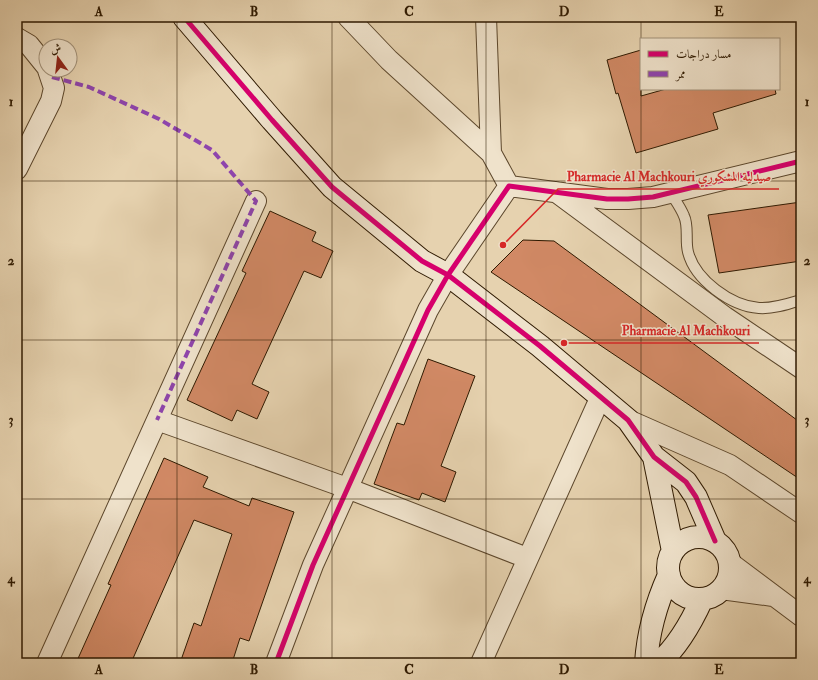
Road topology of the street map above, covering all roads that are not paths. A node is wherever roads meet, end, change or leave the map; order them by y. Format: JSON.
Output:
{"nodes":[{"id":1,"x":184,"y":17,"type":"edge"},
{"id":2,"x":348,"y":17,"type":"edge"},
{"id":3,"x":486,"y":17,"type":"edge"},
{"id":4,"x":17,"y":38,"type":"edge"},
{"id":5,"x":38,"y":56,"type":"edge"},
{"id":6,"x":51,"y":78,"type":"edge"},
{"id":7,"x":491,"y":153,"type":"junction"},
{"id":8,"x":801,"y":161,"type":"edge"},
{"id":9,"x":17,"y":169,"type":"edge"},
{"id":10,"x":509,"y":186,"type":"junction"},
{"id":11,"x":555,"y":192,"type":"junction"},
{"id":12,"x":670,"y":192,"type":"junction"},
{"id":13,"x":256,"y":201,"type":"dead end"},
{"id":14,"x":448,"y":275,"type":"junction"},
{"id":15,"x":801,"y":300,"type":"edge"},
{"id":16,"x":801,"y":368,"type":"edge"},
{"id":17,"x":601,"y":396,"type":"junction"},
{"id":18,"x":157,"y":420,"type":"junction"},
{"id":19,"x":628,"y":420,"type":"junction"},
{"id":20,"x":654,"y":458,"type":"junction"},
{"id":21,"x":347,"y":488,"type":"junction"},
{"id":22,"x":801,"y":513,"type":"edge"},
{"id":23,"x":715,"y":541,"type":"junction"},
{"id":24,"x":673,"y":551,"type":"junction"},
{"id":25,"x":527,"y":558,"type":"junction"},
{"id":26,"x":729,"y":562,"type":"junction"},
{"id":27,"x":669,"y":576,"type":"junction"},
{"id":28,"x":722,"y":589,"type":"junction"},
{"id":29,"x":775,"y":596,"type":"junction"},
{"id":30,"x":702,"y":599,"type":"junction"},
{"id":31,"x":801,"y":616,"type":"edge"},
{"id":32,"x":47,"y":663,"type":"edge"},
{"id":33,"x":276,"y":663,"type":"edge"},
{"id":34,"x":481,"y":663,"type":"edge"},
{"id":35,"x":646,"y":663,"type":"edge"},
{"id":36,"x":659,"y":663,"type":"edge"}],
"edges":[{"from":1,"to":14,"type":"street"},
{"from":2,"to":7,"type":"street"},
{"from":3,"to":7,"type":"street"},
{"from":4,"to":5,"type":"street"},
{"from":6,"to":9,"type":"street"},
{"from":7,"to":10,"type":"street"},
{"from":8,"to":12,"type":"street"},
{"from":10,"to":11,"type":"street"},
{"from":10,"to":14,"type":"street"},
{"from":11,"to":12,"type":"street"},
{"from":11,"to":16,"type":"street"},
{"from":12,"to":15,"type":"lane"},
{"from":13,"to":18,"type":"street"},
{"from":14,"to":17,"type":"street"},
{"from":14,"to":21,"type":"street"},
{"from":17,"to":19,"type":"street"},
{"from":17,"to":25,"type":"street"},
{"from":18,"to":21,"type":"street"},
{"from":18,"to":32,"type":"street"},
{"from":19,"to":20,"type":"street"},
{"from":19,"to":22,"type":"street"},
{"from":20,"to":23,"type":"street"},
{"from":20,"to":24,"type":"street"},
{"from":21,"to":25,"type":"street"},
{"from":21,"to":33,"type":"street"},
{"from":23,"to":24,"type":"street"},
{"from":23,"to":26,"type":"street"},
{"from":24,"to":27,"type":"street"},
{"from":25,"to":34,"type":"street"},
{"from":26,"to":28,"type":"street"},
{"from":26,"to":29,"type":"street"},
{"from":27,"to":30,"type":"street"},
{"from":27,"to":35,"type":"street"},
{"from":28,"to":29,"type":"street"},
{"from":28,"to":30,"type":"street"},
{"from":29,"to":31,"type":"street"},
{"from":30,"to":36,"type":"street"}]}
